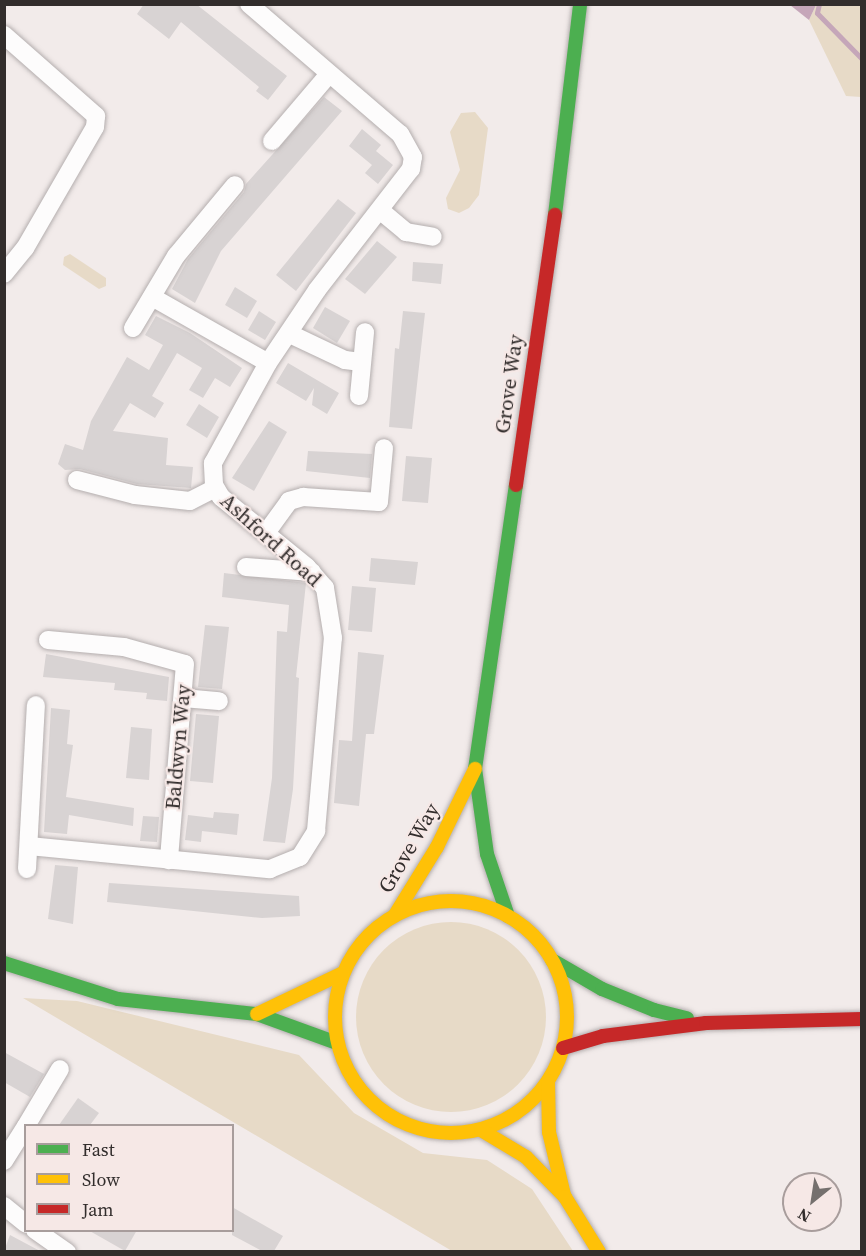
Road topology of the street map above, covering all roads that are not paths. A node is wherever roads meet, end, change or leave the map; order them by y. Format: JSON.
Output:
{"nodes":[{"id":1,"x":249,"y":4,"type":"edge"},
{"id":2,"x":580,"y":4,"type":"edge"},
{"id":3,"x":6,"y":32,"type":"edge"},
{"id":4,"x":329,"y":74,"type":"junction"},
{"id":5,"x":272,"y":141,"type":"dead end"},
{"id":6,"x":235,"y":185,"type":"dead end"},
{"id":7,"x":381,"y":211,"type":"junction"},
{"id":8,"x":433,"y":237,"type":"dead end"},
{"id":9,"x":4,"y":274,"type":"edge"},
{"id":10,"x":152,"y":297,"type":"junction"},
{"id":11,"x":133,"y":328,"type":"dead end"},
{"id":12,"x":365,"y":332,"type":"dead end"},
{"id":13,"x":290,"y":334,"type":"junction"},
{"id":14,"x":361,"y":362,"type":"junction"},
{"id":15,"x":268,"y":363,"type":"junction"},
{"id":16,"x":359,"y":396,"type":"dead end"},
{"id":17,"x":384,"y":448,"type":"dead end"},
{"id":18,"x":77,"y":480,"type":"dead end"},
{"id":19,"x":215,"y":488,"type":"junction"},
{"id":20,"x":266,"y":533,"type":"junction"},
{"id":21,"x":246,"y":567,"type":"dead end"},
{"id":22,"x":312,"y":572,"type":"junction"},
{"id":23,"x":48,"y":640,"type":"dead end"},
{"id":24,"x":183,"y":698,"type":"junction"},
{"id":25,"x":219,"y":701,"type":"dead end"},
{"id":26,"x":36,"y":705,"type":"dead end"},
{"id":27,"x":475,"y":770,"type":"junction"},
{"id":28,"x":29,"y":846,"type":"junction"},
{"id":29,"x":169,"y":860,"type":"junction"},
{"id":30,"x":27,"y":869,"type":"dead end"},
{"id":31,"x":395,"y":915,"type":"junction"},
{"id":32,"x":508,"y":916,"type":"junction"},
{"id":33,"x":552,"y":960,"type":"junction"},
{"id":34,"x":4,"y":963,"type":"edge"},
{"id":35,"x":343,"y":973,"type":"junction"},
{"id":36,"x":257,"y":1014,"type":"junction"},
{"id":37,"x":861,"y":1018,"type":"edge"},
{"id":38,"x":706,"y":1023,"type":"junction"},
{"id":39,"x":337,"y":1043,"type":"junction"},
{"id":40,"x":563,"y":1048,"type":"junction"},
{"id":41,"x":60,"y":1069,"type":"dead end"},
{"id":42,"x":548,"y":1081,"type":"junction"},
{"id":43,"x":27,"y":1124,"type":"edge"},
{"id":44,"x":24,"y":1129,"type":"edge"},
{"id":45,"x":481,"y":1130,"type":"junction"},
{"id":46,"x":4,"y":1161,"type":"edge"},
{"id":47,"x":565,"y":1197,"type":"junction"},
{"id":48,"x":4,"y":1206,"type":"edge"},
{"id":49,"x":24,"y":1222,"type":"edge"},
{"id":50,"x":38,"y":1232,"type":"edge"},
{"id":51,"x":68,"y":1251,"type":"edge"},
{"id":52,"x":599,"y":1251,"type":"edge"}],
"edges":[{"from":1,"to":4,"type":"street","name":"Ashford Road"},
{"from":2,"to":27,"type":"main road","name":"Grove Way"},
{"from":3,"to":9,"type":"street"},
{"from":4,"to":5,"type":"street"},
{"from":4,"to":7,"type":"street","name":"Ashford Road"},
{"from":6,"to":10,"type":"street"},
{"from":7,"to":8,"type":"street"},
{"from":7,"to":13,"type":"street","name":"Ashford Road"},
{"from":10,"to":11,"type":"street"},
{"from":10,"to":15,"type":"street"},
{"from":12,"to":14,"type":"street"},
{"from":13,"to":14,"type":"street"},
{"from":13,"to":15,"type":"street","name":"Ashford Road"},
{"from":14,"to":16,"type":"street"},
{"from":15,"to":19,"type":"street","name":"Ashford Road"},
{"from":17,"to":20,"type":"street"},
{"from":18,"to":19,"type":"street"},
{"from":19,"to":20,"type":"street","name":"Ashford Road"},
{"from":20,"to":22,"type":"street","name":"Ashford Road"},
{"from":21,"to":22,"type":"street"},
{"from":22,"to":29,"type":"street","name":"Ashford Road"},
{"from":23,"to":24,"type":"street","name":"Baldwyn Way"},
{"from":24,"to":25,"type":"street"},
{"from":24,"to":29,"type":"street","name":"Baldwyn Way"},
{"from":26,"to":28,"type":"street"},
{"from":27,"to":31,"type":"main road","name":"Grove Way"},
{"from":27,"to":32,"type":"main road","name":"Grove Way"},
{"from":28,"to":29,"type":"street","name":"Ashford Road"},
{"from":28,"to":30,"type":"street"},
{"from":31,"to":32,"type":"main road"},
{"from":31,"to":35,"type":"main road"},
{"from":32,"to":33,"type":"main road"},
{"from":33,"to":38,"type":"main road"},
{"from":33,"to":40,"type":"main road"},
{"from":34,"to":36,"type":"main road"},
{"from":35,"to":36,"type":"main road"},
{"from":35,"to":39,"type":"main road"},
{"from":36,"to":39,"type":"main road"},
{"from":37,"to":38,"type":"main road"},
{"from":38,"to":40,"type":"main road"},
{"from":39,"to":45,"type":"main road"},
{"from":40,"to":42,"type":"main road"},
{"from":41,"to":43,"type":"street"},
{"from":42,"to":45,"type":"main road"},
{"from":42,"to":47,"type":"main road"},
{"from":44,"to":46,"type":"street"},
{"from":45,"to":47,"type":"main road"},
{"from":47,"to":52,"type":"main road"},
{"from":48,"to":49,"type":"street"},
{"from":50,"to":51,"type":"street"}]}
